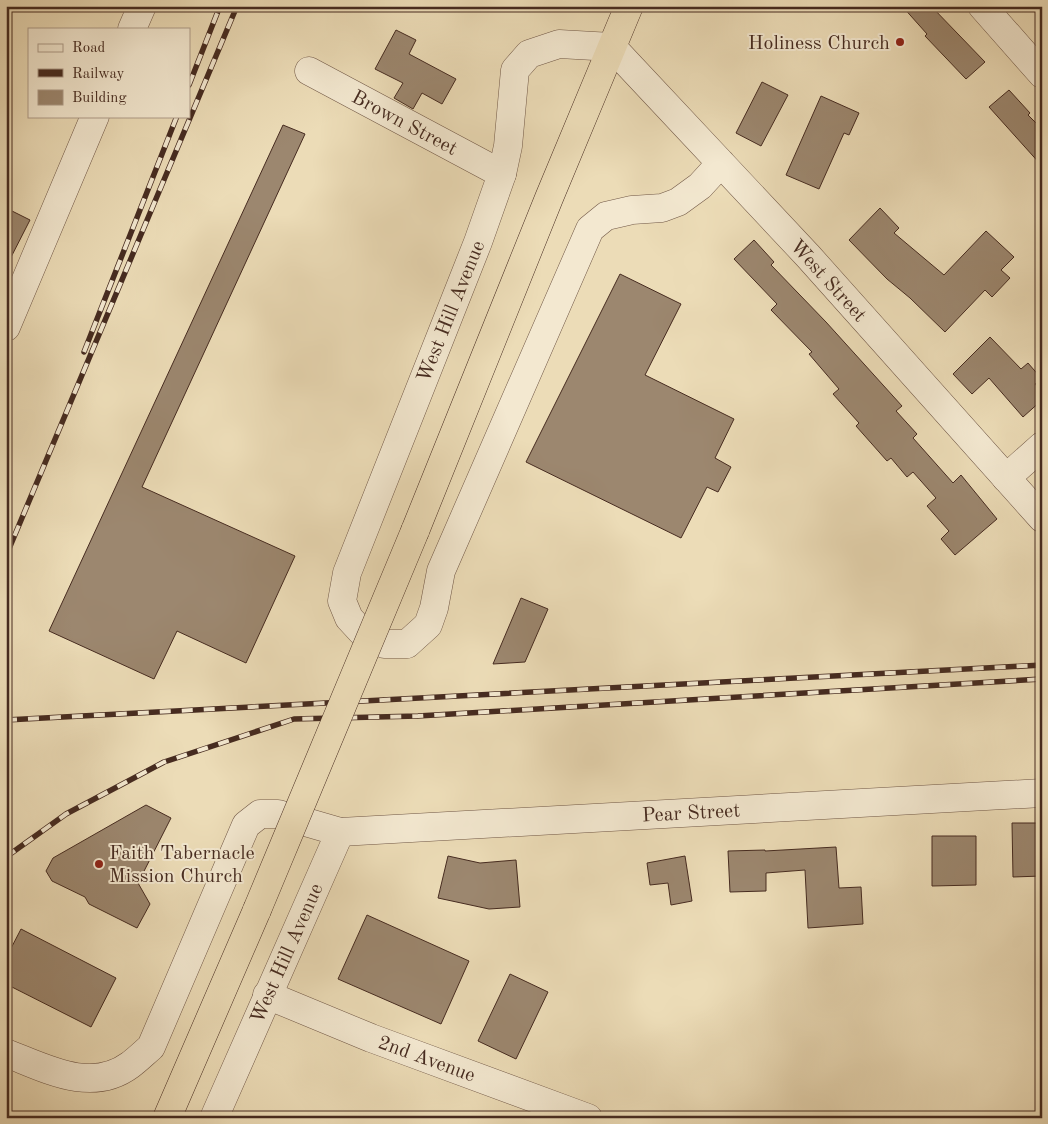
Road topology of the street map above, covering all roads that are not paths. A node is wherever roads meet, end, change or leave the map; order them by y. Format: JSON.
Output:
{"nodes":[{"id":1,"x":142,"y":6,"type":"edge"},
{"id":2,"x":628,"y":6,"type":"edge"},
{"id":3,"x":982,"y":6,"type":"edge"},
{"id":4,"x":132,"y":28,"type":"edge"},
{"id":5,"x":612,"y":47,"type":"junction"},
{"id":6,"x":309,"y":71,"type":"dead end"},
{"id":7,"x":1042,"y":74,"type":"edge"},
{"id":8,"x":94,"y":118,"type":"edge"},
{"id":9,"x":721,"y":163,"type":"junction"},
{"id":10,"x":502,"y":174,"type":"junction"},
{"id":11,"x":6,"y":327,"type":"edge"},
{"id":12,"x":1042,"y":446,"type":"edge"},
{"id":13,"x":1006,"y":478,"type":"junction"},
{"id":14,"x":1042,"y":518,"type":"edge"},
{"id":15,"x":1042,"y":793,"type":"edge"},
{"id":16,"x":340,"y":832,"type":"junction"},
{"id":17,"x":267,"y":995,"type":"junction"},
{"id":18,"x":6,"y":1053,"type":"edge"},
{"id":19,"x":167,"y":1118,"type":"edge"},
{"id":20,"x":214,"y":1118,"type":"edge"},
{"id":21,"x":588,"y":1118,"type":"edge"}],
"edges":[{"from":1,"to":4,"type":"street"},
{"from":2,"to":5,"type":"highway"},
{"from":3,"to":7,"type":"street"},
{"from":5,"to":9,"type":"street","name":"West Street"},
{"from":5,"to":10,"type":"street","name":"West Hill Avenue"},
{"from":5,"to":19,"type":"highway","bridge":true},
{"from":6,"to":10,"type":"street","name":"Brown Street"},
{"from":8,"to":11,"type":"street"},
{"from":9,"to":10,"type":"street","name":"West Hill Avenue"},
{"from":9,"to":13,"type":"street","name":"West Street"},
{"from":12,"to":13,"type":"street"},
{"from":13,"to":14,"type":"street","name":"West Street"},
{"from":15,"to":16,"type":"street","name":"Pear Street"},
{"from":16,"to":17,"type":"street","name":"West Hill Avenue"},
{"from":16,"to":18,"type":"street"},
{"from":17,"to":20,"type":"street","name":"West Hill Avenue"},
{"from":17,"to":21,"type":"street","name":"2nd Avenue"}]}
